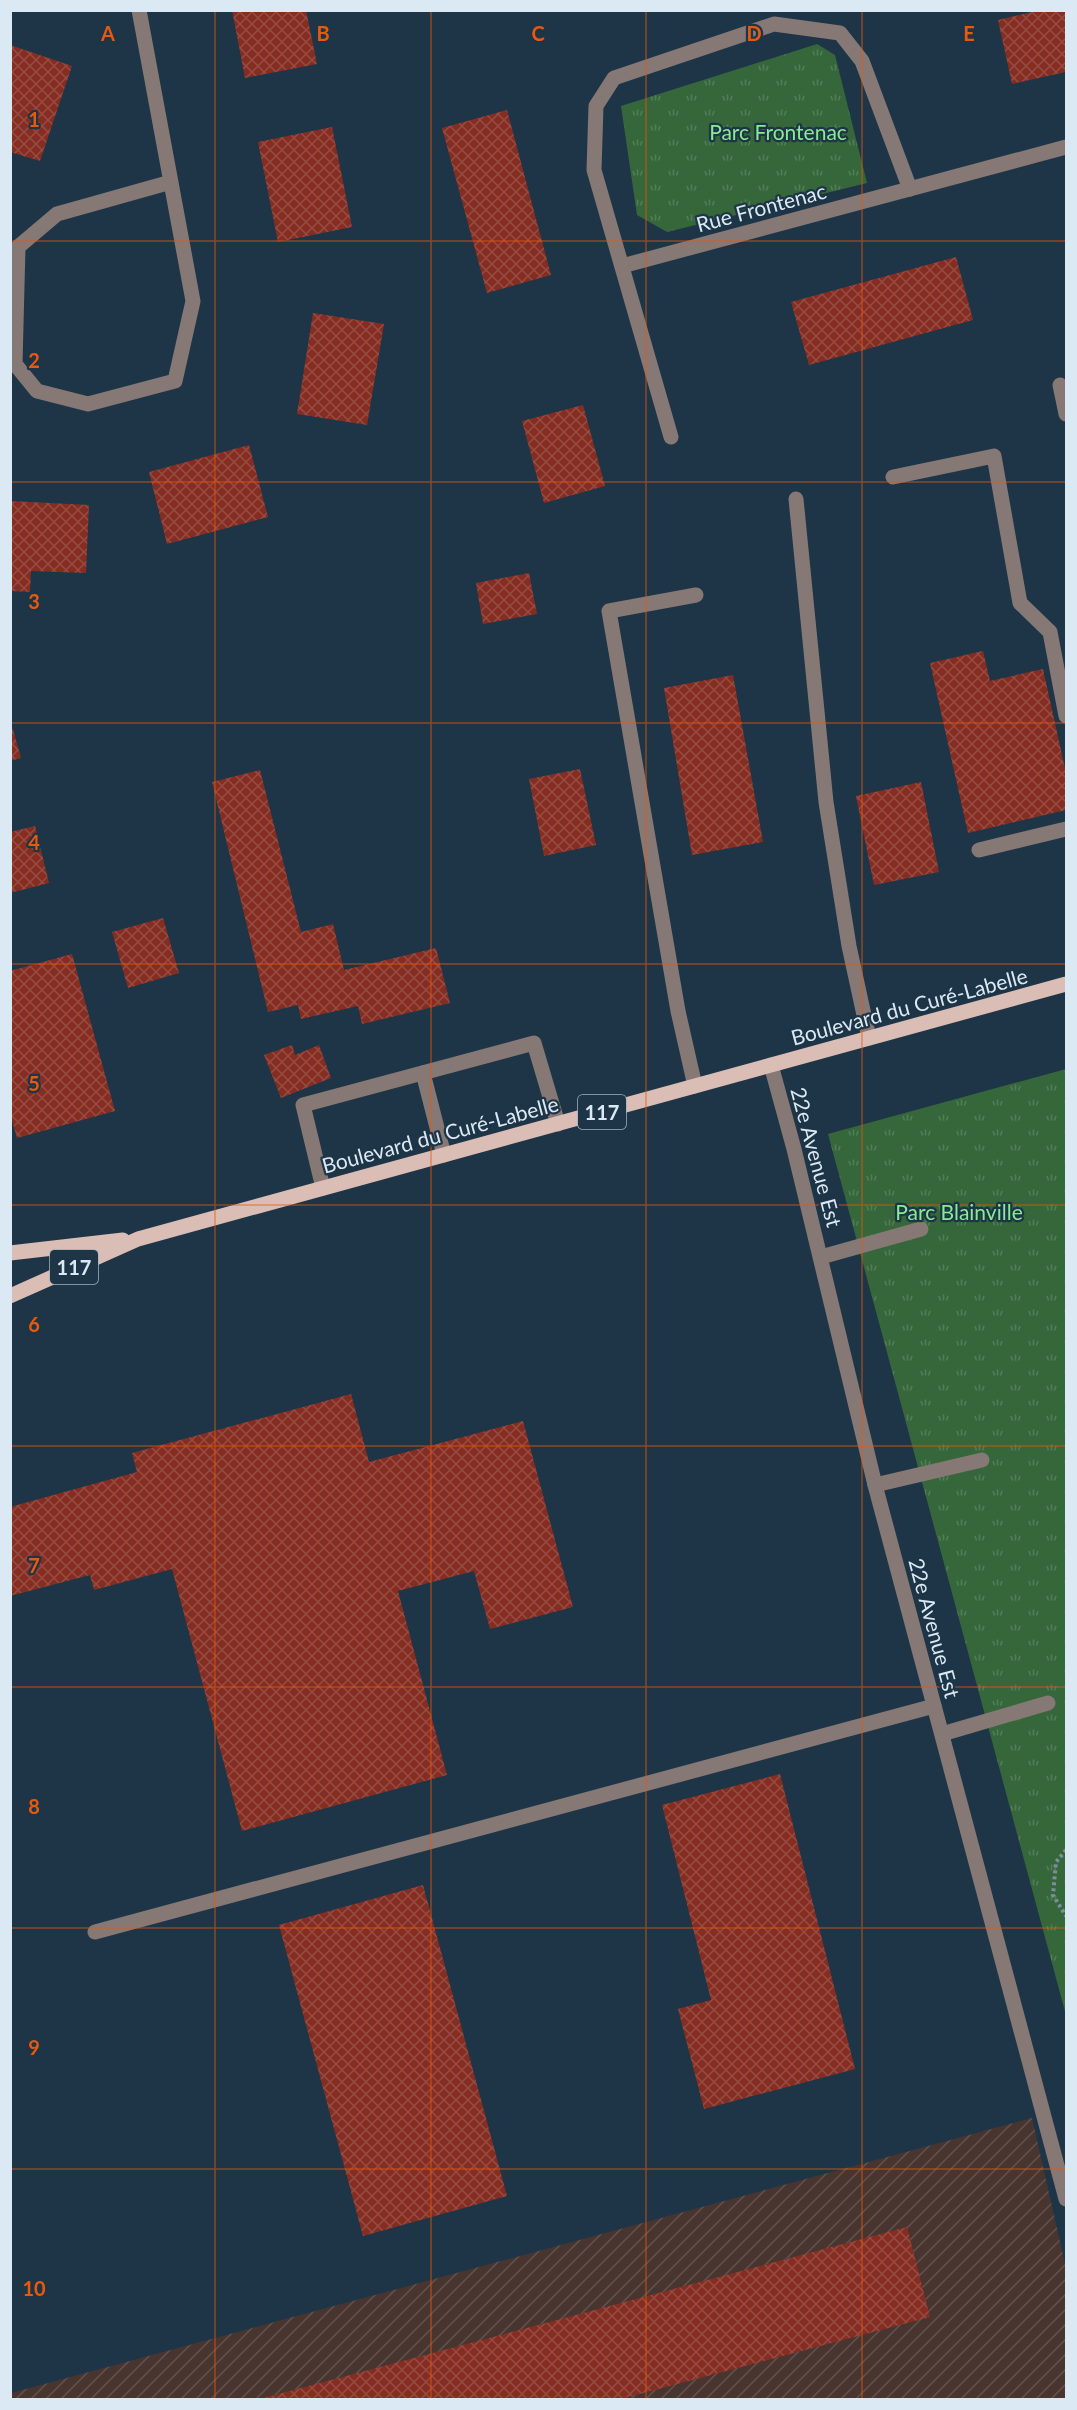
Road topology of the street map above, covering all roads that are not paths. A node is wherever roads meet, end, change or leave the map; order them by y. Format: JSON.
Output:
{"nodes":[{"id":1,"x":139,"y":10,"type":"edge"},
{"id":2,"x":1066,"y":147,"type":"edge"},
{"id":3,"x":171,"y":182,"type":"junction"},
{"id":4,"x":910,"y":189,"type":"junction"},
{"id":5,"x":622,"y":266,"type":"junction"},
{"id":6,"x":1060,"y":385,"type":"dead end"},
{"id":7,"x":1066,"y":414,"type":"edge"},
{"id":8,"x":670,"y":437,"type":"dead end"},
{"id":9,"x":893,"y":477,"type":"dead end"},
{"id":10,"x":796,"y":499,"type":"dead end"},
{"id":11,"x":696,"y":595,"type":"dead end"},
{"id":12,"x":1066,"y":716,"type":"edge"},
{"id":13,"x":1066,"y":829,"type":"edge"},
{"id":14,"x":979,"y":849,"type":"dead end"},
{"id":15,"x":1066,"y":984,"type":"edge"},
{"id":16,"x":869,"y":1038,"type":"junction"},
{"id":17,"x":771,"y":1065,"type":"junction"},
{"id":18,"x":423,"y":1073,"type":"junction"},
{"id":19,"x":695,"y":1086,"type":"junction"},
{"id":20,"x":558,"y":1124,"type":"junction"},
{"id":21,"x":444,"y":1155,"type":"junction"},
{"id":22,"x":323,"y":1188,"type":"junction"},
{"id":23,"x":921,"y":1229,"type":"dead end"},
{"id":24,"x":138,"y":1239,"type":"junction"},
{"id":25,"x":10,"y":1252,"type":"edge"},
{"id":26,"x":821,"y":1257,"type":"junction"},
{"id":27,"x":10,"y":1296,"type":"edge"},
{"id":28,"x":982,"y":1460,"type":"dead end"},
{"id":29,"x":875,"y":1485,"type":"junction"},
{"id":30,"x":1048,"y":1703,"type":"dead end"},
{"id":31,"x":934,"y":1706,"type":"junction"},
{"id":32,"x":942,"y":1734,"type":"junction"},
{"id":33,"x":95,"y":1932,"type":"dead end"},
{"id":34,"x":1066,"y":2199,"type":"edge"}],
"edges":[{"from":1,"to":3,"type":"street"},
{"from":2,"to":4,"type":"street","name":"Rue Frontenac"},
{"from":3,"to":3,"type":"street"},
{"from":4,"to":5,"type":"street","name":"Rue Frontenac"},
{"from":4,"to":5,"type":"street"},
{"from":5,"to":8,"type":"street"},
{"from":6,"to":7,"type":"street"},
{"from":9,"to":12,"type":"street"},
{"from":10,"to":16,"type":"street"},
{"from":11,"to":19,"type":"street"},
{"from":13,"to":14,"type":"street"},
{"from":15,"to":16,"type":"main road","name":"Boulevard du Curé-Labelle","number":"117"},
{"from":16,"to":17,"type":"main road","name":"Boulevard du Curé-Labelle","number":"117"},
{"from":17,"to":19,"type":"main road","name":"Boulevard du Curé-Labelle","number":"117"},
{"from":17,"to":26,"type":"street","name":"22e Avenue Est"},
{"from":18,"to":20,"type":"street"},
{"from":18,"to":21,"type":"street"},
{"from":18,"to":22,"type":"street"},
{"from":19,"to":20,"type":"main road","name":"Boulevard du Curé-Labelle","number":"117"},
{"from":20,"to":21,"type":"main road","name":"Boulevard du Curé-Labelle","number":"117"},
{"from":21,"to":22,"type":"main road","name":"Boulevard du Curé-Labelle","number":"117"},
{"from":22,"to":24,"type":"main road","name":"Boulevard du Curé-Labelle","number":"117"},
{"from":23,"to":26,"type":"street"},
{"from":24,"to":25,"type":"main road","name":"Boulevard du Curé-Labelle","number":"117"},
{"from":24,"to":27,"type":"main road","name":"Boulevard du Curé-Labelle","number":"117"},
{"from":26,"to":29,"type":"street","name":"22e Avenue Est"},
{"from":28,"to":29,"type":"street"},
{"from":29,"to":31,"type":"street","name":"22e Avenue Est"},
{"from":30,"to":32,"type":"street"},
{"from":31,"to":32,"type":"street","name":"22e Avenue Est"},
{"from":31,"to":33,"type":"street"},
{"from":32,"to":34,"type":"street","name":"22e Avenue Est"}]}
